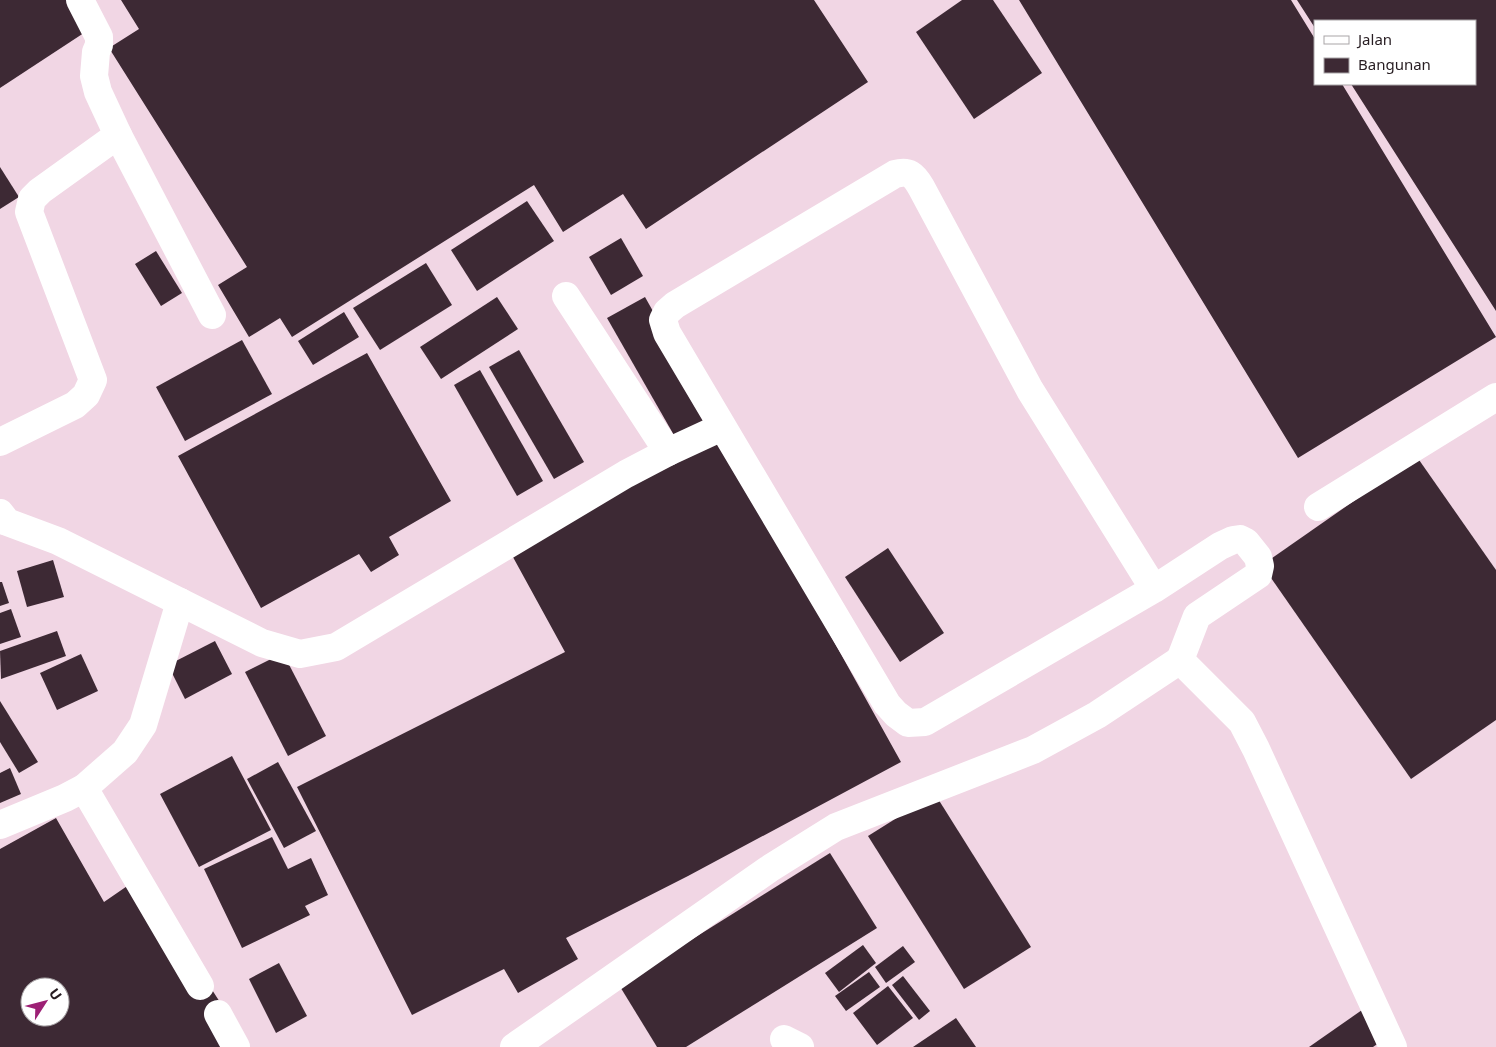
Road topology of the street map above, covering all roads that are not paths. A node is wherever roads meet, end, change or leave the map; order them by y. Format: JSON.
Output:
{"nodes":[{"id":1,"x":80,"y":0,"type":"edge"},
{"id":2,"x":118,"y":135,"type":"junction"},
{"id":3,"x":566,"y":296,"type":"dead end"},
{"id":4,"x":212,"y":315,"type":"dead end"},
{"id":5,"x":1496,"y":397,"type":"edge"},
{"id":6,"x":722,"y":426,"type":"junction"},
{"id":7,"x":0,"y":442,"type":"edge"},
{"id":8,"x":668,"y":452,"type":"junction"},
{"id":9,"x":1318,"y":507,"type":"dead end"},
{"id":10,"x":0,"y":513,"type":"edge"},
{"id":11,"x":1154,"y":589,"type":"junction"},
{"id":12,"x":180,"y":602,"type":"junction"},
{"id":13,"x":1180,"y":660,"type":"junction"},
{"id":14,"x":84,"y":788,"type":"junction"},
{"id":15,"x":0,"y":825,"type":"edge"},
{"id":16,"x":200,"y":986,"type":"dead end"},
{"id":17,"x":218,"y":1014,"type":"dead end"},
{"id":18,"x":236,"y":1047,"type":"edge"},
{"id":19,"x":514,"y":1047,"type":"edge"},
{"id":20,"x":1393,"y":1047,"type":"edge"}],
"edges":[{"from":1,"to":2,"type":"lane"},
{"from":2,"to":4,"type":"lane"},
{"from":2,"to":7,"type":"lane"},
{"from":3,"to":8,"type":"lane"},
{"from":5,"to":9,"type":"lane"},
{"from":6,"to":8,"type":"lane"},
{"from":6,"to":11,"type":"lane"},
{"from":6,"to":11,"type":"lane"},
{"from":8,"to":12,"type":"lane"},
{"from":10,"to":12,"type":"lane"},
{"from":11,"to":13,"type":"lane"},
{"from":12,"to":14,"type":"lane"},
{"from":13,"to":19,"type":"lane"},
{"from":13,"to":20,"type":"lane"},
{"from":14,"to":15,"type":"lane"},
{"from":14,"to":16,"type":"lane"},
{"from":17,"to":18,"type":"lane"}]}
